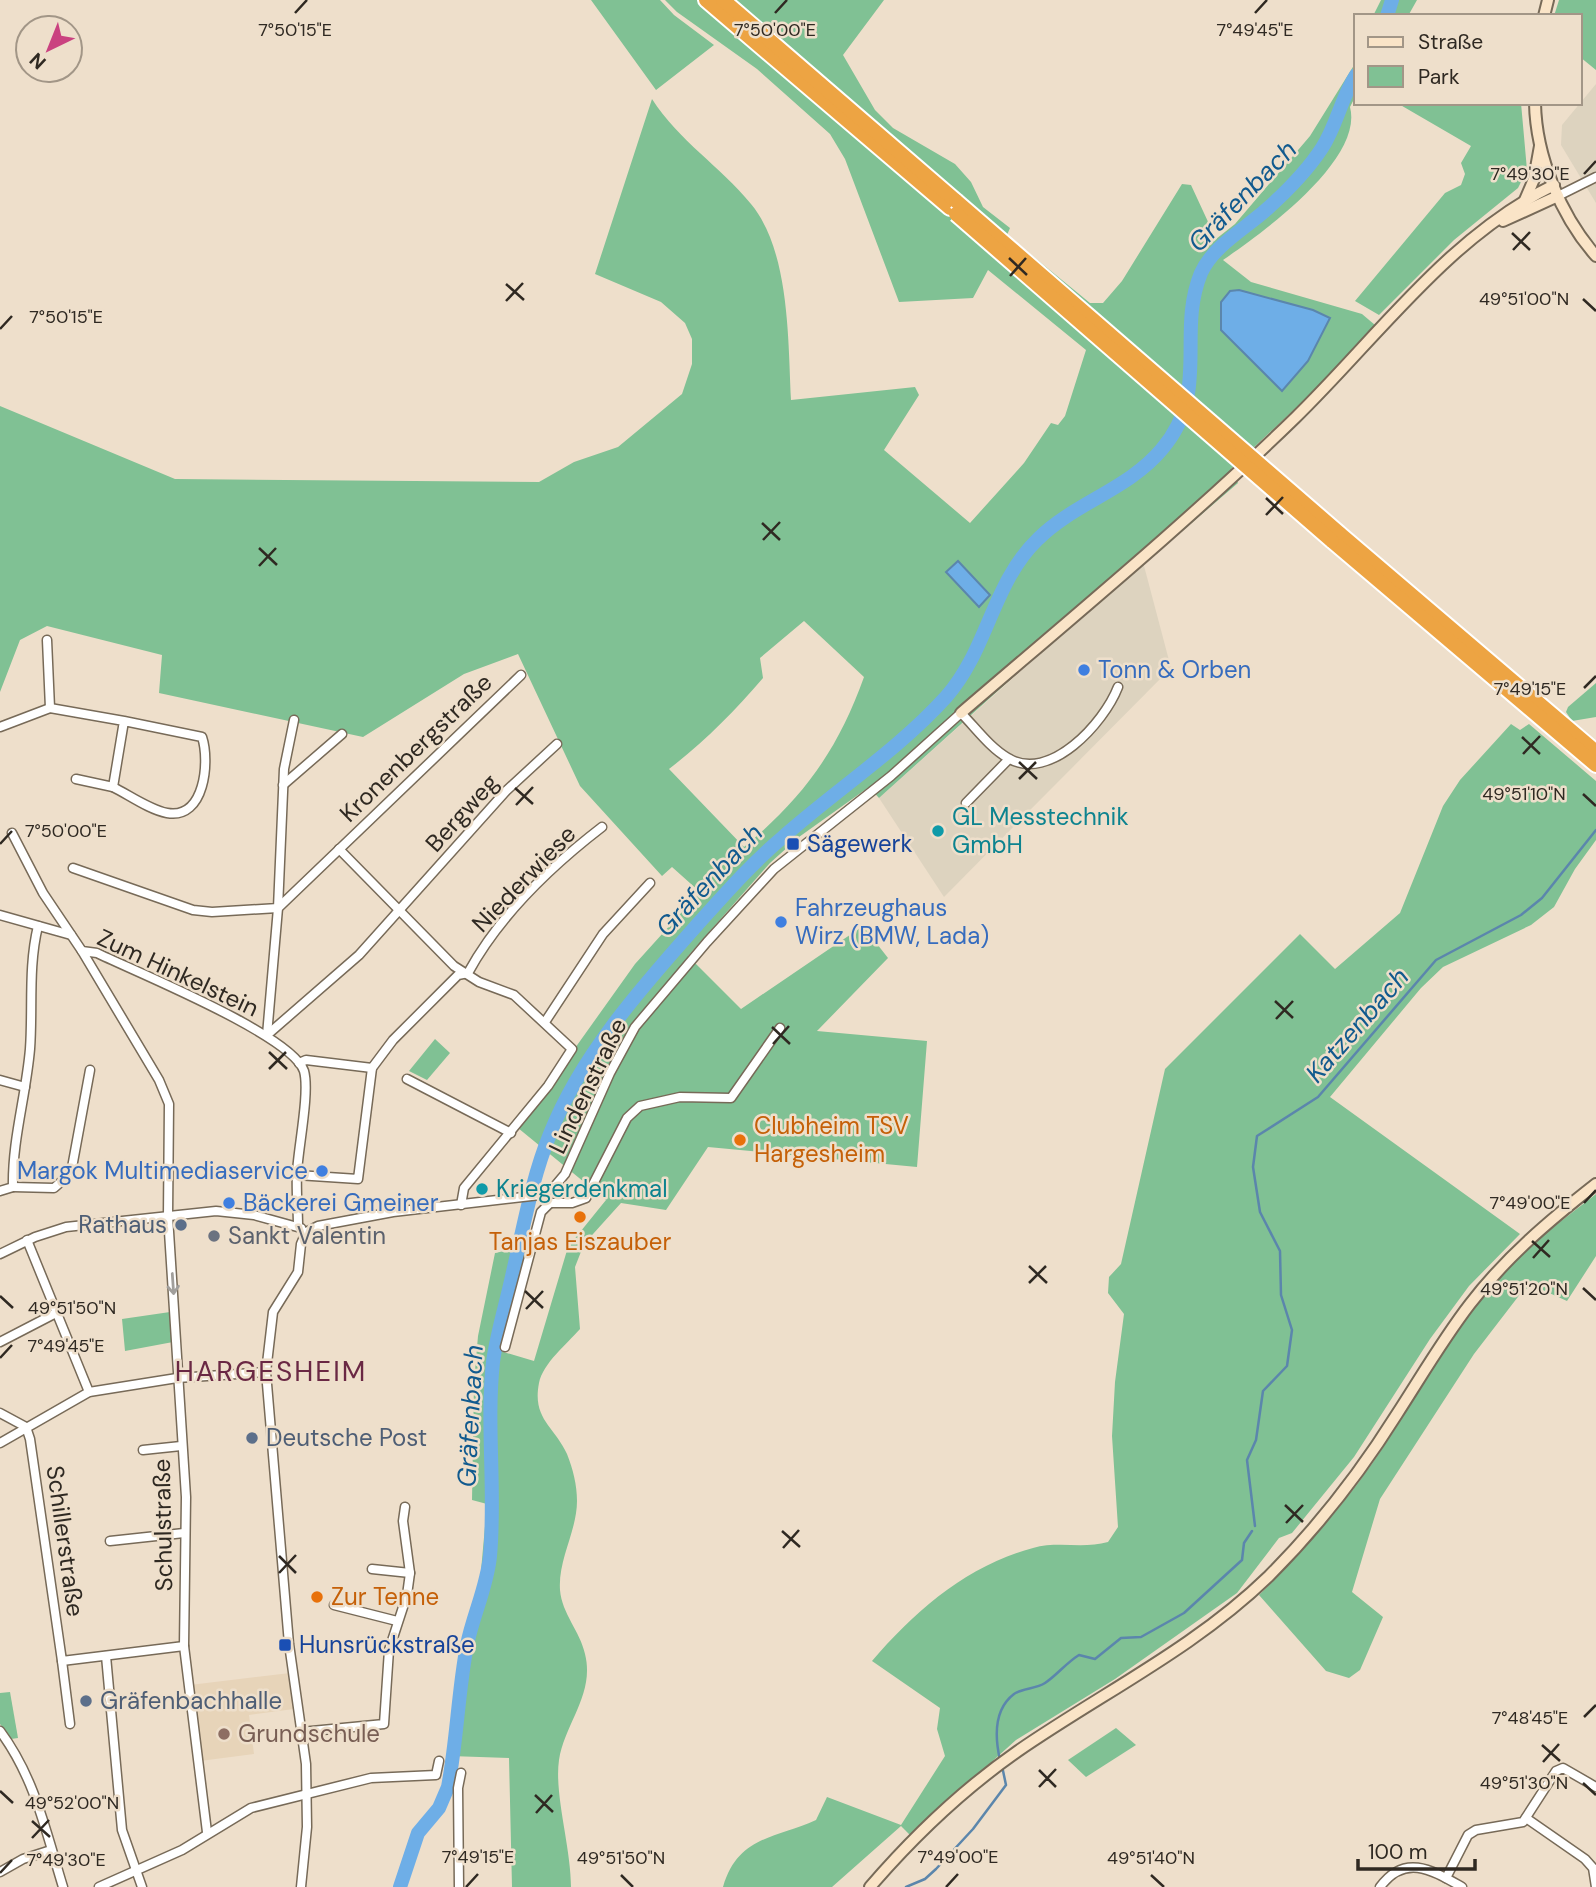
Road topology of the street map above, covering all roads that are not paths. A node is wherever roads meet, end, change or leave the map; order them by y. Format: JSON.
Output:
{"nodes":[{"id":1,"x":706,"y":0,"type":"edge"},
{"id":2,"x":723,"y":0,"type":"edge"},
{"id":3,"x":1535,"y":105,"type":"edge"},
{"id":4,"x":1541,"y":140,"type":"junction"},
{"id":5,"x":1596,"y":177,"type":"edge"},
{"id":6,"x":1556,"y":190,"type":"junction"},
{"id":7,"x":1525,"y":200,"type":"junction"},
{"id":8,"x":953,"y":204,"type":"junction"},
{"id":9,"x":1478,"y":235,"type":"junction"},
{"id":10,"x":1596,"y":256,"type":"edge"},
{"id":11,"x":1336,"y":537,"type":"junction"},
{"id":12,"x":47,"y":640,"type":"dead end"},
{"id":13,"x":521,"y":675,"type":"dead end"},
{"id":14,"x":1118,"y":687,"type":"dead end"},
{"id":15,"x":50,"y":708,"type":"junction"},
{"id":16,"x":961,"y":713,"type":"junction"},
{"id":17,"x":294,"y":720,"type":"dead end"},
{"id":18,"x":124,"y":721,"type":"junction"},
{"id":19,"x":0,"y":727,"type":"edge"},
{"id":20,"x":342,"y":734,"type":"dead end"},
{"id":21,"x":557,"y":744,"type":"dead end"},
{"id":22,"x":1596,"y":752,"type":"edge"},
{"id":23,"x":1009,"y":759,"type":"junction"},
{"id":24,"x":1596,"y":765,"type":"edge"},
{"id":25,"x":76,"y":779,"type":"dead end"},
{"id":26,"x":283,"y":785,"type":"junction"},
{"id":27,"x":113,"y":787,"type":"junction"},
{"id":28,"x":966,"y":803,"type":"dead end"},
{"id":29,"x":602,"y":827,"type":"dead end"},
{"id":30,"x":12,"y":833,"type":"dead end"},
{"id":31,"x":339,"y":849,"type":"junction"},
{"id":32,"x":73,"y":868,"type":"dead end"},
{"id":33,"x":650,"y":883,"type":"dead end"},
{"id":34,"x":278,"y":908,"type":"junction"},
{"id":35,"x":401,"y":912,"type":"junction"},
{"id":36,"x":0,"y":915,"type":"edge"},
{"id":37,"x":38,"y":926,"type":"junction"},
{"id":38,"x":71,"y":935,"type":"junction"},
{"id":39,"x":82,"y":951,"type":"junction"},
{"id":40,"x":468,"y":973,"type":"junction"},
{"id":41,"x":545,"y":1022,"type":"junction"},
{"id":42,"x":780,"y":1028,"type":"dead end"},
{"id":43,"x":267,"y":1035,"type":"junction"},
{"id":44,"x":299,"y":1063,"type":"junction"},
{"id":45,"x":372,"y":1068,"type":"junction"},
{"id":46,"x":90,"y":1070,"type":"dead end"},
{"id":47,"x":407,"y":1079,"type":"dead end"},
{"id":48,"x":0,"y":1080,"type":"edge"},
{"id":49,"x":25,"y":1087,"type":"junction"},
{"id":50,"x":511,"y":1133,"type":"junction"},
{"id":51,"x":297,"y":1175,"type":"junction"},
{"id":52,"x":1596,"y":1184,"type":"edge"},
{"id":53,"x":13,"y":1187,"type":"junction"},
{"id":54,"x":0,"y":1191,"type":"edge"},
{"id":55,"x":543,"y":1194,"type":"junction"},
{"id":56,"x":550,"y":1203,"type":"junction"},
{"id":57,"x":461,"y":1205,"type":"junction"},
{"id":58,"x":168,"y":1216,"type":"junction"},
{"id":59,"x":298,"y":1226,"type":"junction"},
{"id":60,"x":306,"y":1232,"type":"junction"},
{"id":61,"x":27,"y":1240,"type":"junction"},
{"id":62,"x":0,"y":1254,"type":"edge"},
{"id":63,"x":56,"y":1313,"type":"junction"},
{"id":64,"x":0,"y":1342,"type":"edge"},
{"id":65,"x":505,"y":1347,"type":"dead end"},
{"id":66,"x":266,"y":1372,"type":"junction"},
{"id":67,"x":177,"y":1378,"type":"junction"},
{"id":68,"x":89,"y":1392,"type":"junction"},
{"id":69,"x":0,"y":1413,"type":"edge"},
{"id":70,"x":26,"y":1427,"type":"junction"},
{"id":71,"x":0,"y":1443,"type":"edge"},
{"id":72,"x":181,"y":1446,"type":"junction"},
{"id":73,"x":143,"y":1450,"type":"dead end"},
{"id":74,"x":405,"y":1507,"type":"dead end"},
{"id":75,"x":184,"y":1533,"type":"junction"},
{"id":76,"x":110,"y":1541,"type":"dead end"},
{"id":77,"x":372,"y":1569,"type":"dead end"},
{"id":78,"x":410,"y":1573,"type":"junction"},
{"id":79,"x":334,"y":1605,"type":"dead end"},
{"id":80,"x":397,"y":1622,"type":"junction"},
{"id":81,"x":184,"y":1646,"type":"junction"},
{"id":82,"x":106,"y":1656,"type":"junction"},
{"id":83,"x":62,"y":1661,"type":"junction"},
{"id":84,"x":70,"y":1724,"type":"dead end"},
{"id":85,"x":0,"y":1731,"type":"edge"},
{"id":86,"x":301,"y":1732,"type":"junction"},
{"id":87,"x":439,"y":1761,"type":"dead end"},
{"id":88,"x":461,"y":1773,"type":"dead end"},
{"id":89,"x":1596,"y":1787,"type":"edge"},
{"id":90,"x":307,"y":1794,"type":"junction"},
{"id":91,"x":1526,"y":1818,"type":"junction"},
{"id":92,"x":207,"y":1832,"type":"junction"},
{"id":93,"x":51,"y":1850,"type":"junction"},
{"id":94,"x":0,"y":1872,"type":"edge"},
{"id":95,"x":135,"y":1872,"type":"junction"},
{"id":96,"x":1446,"y":1878,"type":"junction"},
{"id":97,"x":63,"y":1887,"type":"edge"},
{"id":98,"x":99,"y":1887,"type":"edge"},
{"id":99,"x":142,"y":1887,"type":"edge"},
{"id":100,"x":301,"y":1887,"type":"edge"},
{"id":101,"x":460,"y":1887,"type":"edge"},
{"id":102,"x":870,"y":1887,"type":"edge"},
{"id":103,"x":1380,"y":1887,"type":"edge"},
{"id":104,"x":1462,"y":1887,"type":"edge"},
{"id":105,"x":1596,"y":1887,"type":"edge"}],
"edges":[{"from":1,"to":8,"type":"highway"},
{"from":2,"to":8,"type":"highway"},
{"from":3,"to":4,"type":"main road"},
{"from":4,"to":6,"type":"main road"},
{"from":4,"to":7,"type":"main road"},
{"from":5,"to":6,"type":"street"},
{"from":6,"to":7,"type":"main road"},
{"from":6,"to":9,"type":"main road"},
{"from":6,"to":10,"type":"main road"},
{"from":7,"to":9,"type":"main road"},
{"from":8,"to":11,"type":"highway","bridge":true},
{"from":9,"to":16,"type":"main road"},
{"from":11,"to":22,"type":"highway"},
{"from":11,"to":24,"type":"highway"},
{"from":12,"to":15,"type":"street"},
{"from":13,"to":31,"type":"street","name":"Kronenbergstraße"},
{"from":14,"to":23,"type":"street"},
{"from":15,"to":18,"type":"street"},
{"from":15,"to":19,"type":"street"},
{"from":16,"to":23,"type":"street"},
{"from":16,"to":55,"type":"street","name":"Lindenstraße"},
{"from":17,"to":26,"type":"street"},
{"from":18,"to":27,"type":"street"},
{"from":18,"to":27,"type":"street"},
{"from":20,"to":26,"type":"street"},
{"from":21,"to":35,"type":"street","name":"Bergweg"},
{"from":23,"to":28,"type":"street"},
{"from":25,"to":27,"type":"street"},
{"from":26,"to":34,"type":"street"},
{"from":29,"to":40,"type":"street","name":"Niederwiese"},
{"from":30,"to":38,"type":"street","name":"Zum Hinkelstein"},
{"from":31,"to":34,"type":"street","name":"Kronenbergstraße"},
{"from":31,"to":35,"type":"street","name":"Kronenbergstraße"},
{"from":32,"to":34,"type":"street"},
{"from":33,"to":41,"type":"street"},
{"from":34,"to":43,"type":"street"},
{"from":35,"to":40,"type":"street"},
{"from":35,"to":43,"type":"street","name":"Bergweg"},
{"from":36,"to":37,"type":"street"},
{"from":37,"to":38,"type":"street"},
{"from":37,"to":49,"type":"street"},
{"from":38,"to":39,"type":"street","name":"Zum Hinkelstein"},
{"from":39,"to":43,"type":"street","name":"Zum Hinkelstein"},
{"from":39,"to":58,"type":"street","name":"Schulstraße"},
{"from":40,"to":41,"type":"street"},
{"from":40,"to":45,"type":"street","name":"Niederwiese"},
{"from":41,"to":50,"type":"street"},
{"from":42,"to":56,"type":"street"},
{"from":43,"to":44,"type":"street","name":"Zum Hinkelstein"},
{"from":44,"to":45,"type":"street"},
{"from":44,"to":51,"type":"street"},
{"from":45,"to":51,"type":"street"},
{"from":46,"to":53,"type":"street"},
{"from":47,"to":50,"type":"street"},
{"from":48,"to":49,"type":"street"},
{"from":49,"to":53,"type":"street"},
{"from":50,"to":57,"type":"street"},
{"from":51,"to":59,"type":"street"},
{"from":52,"to":102,"type":"main road"},
{"from":53,"to":54,"type":"street"},
{"from":55,"to":56,"type":"street"},
{"from":55,"to":57,"type":"street"},
{"from":56,"to":65,"type":"street"},
{"from":57,"to":60,"type":"street"},
{"from":58,"to":59,"type":"street"},
{"from":58,"to":61,"type":"street"},
{"from":58,"to":67,"type":"street","name":"Schulstraße","one_way":true},
{"from":59,"to":60,"type":"street"},
{"from":60,"to":66,"type":"street"},
{"from":61,"to":62,"type":"street"},
{"from":61,"to":63,"type":"street"},
{"from":63,"to":64,"type":"street"},
{"from":63,"to":68,"type":"street"},
{"from":66,"to":67,"type":"street"},
{"from":66,"to":86,"type":"street"},
{"from":67,"to":68,"type":"street"},
{"from":67,"to":72,"type":"street","name":"Schulstraße"},
{"from":68,"to":70,"type":"street"},
{"from":69,"to":70,"type":"street"},
{"from":70,"to":71,"type":"street"},
{"from":70,"to":83,"type":"street","name":"Schillerstraße"},
{"from":72,"to":73,"type":"street"},
{"from":72,"to":75,"type":"street","name":"Schulstraße"},
{"from":74,"to":78,"type":"street"},
{"from":75,"to":76,"type":"street"},
{"from":75,"to":81,"type":"street","name":"Schulstraße"},
{"from":77,"to":78,"type":"street"},
{"from":78,"to":80,"type":"street"},
{"from":79,"to":80,"type":"street"},
{"from":80,"to":86,"type":"street"},
{"from":81,"to":82,"type":"street"},
{"from":81,"to":92,"type":"street","name":"Schulstraße"},
{"from":82,"to":83,"type":"street"},
{"from":82,"to":95,"type":"street"},
{"from":83,"to":84,"type":"street","name":"Schillerstraße"},
{"from":85,"to":93,"type":"street"},
{"from":86,"to":90,"type":"street"},
{"from":87,"to":90,"type":"street"},
{"from":88,"to":101,"type":"street"},
{"from":89,"to":91,"type":"street"},
{"from":90,"to":92,"type":"street"},
{"from":90,"to":100,"type":"street"},
{"from":91,"to":96,"type":"street"},
{"from":91,"to":105,"type":"street"},
{"from":92,"to":95,"type":"street"},
{"from":93,"to":94,"type":"street"},
{"from":93,"to":97,"type":"street"},
{"from":95,"to":98,"type":"street"},
{"from":95,"to":99,"type":"street"},
{"from":96,"to":103,"type":"street"},
{"from":96,"to":104,"type":"street"}]}
